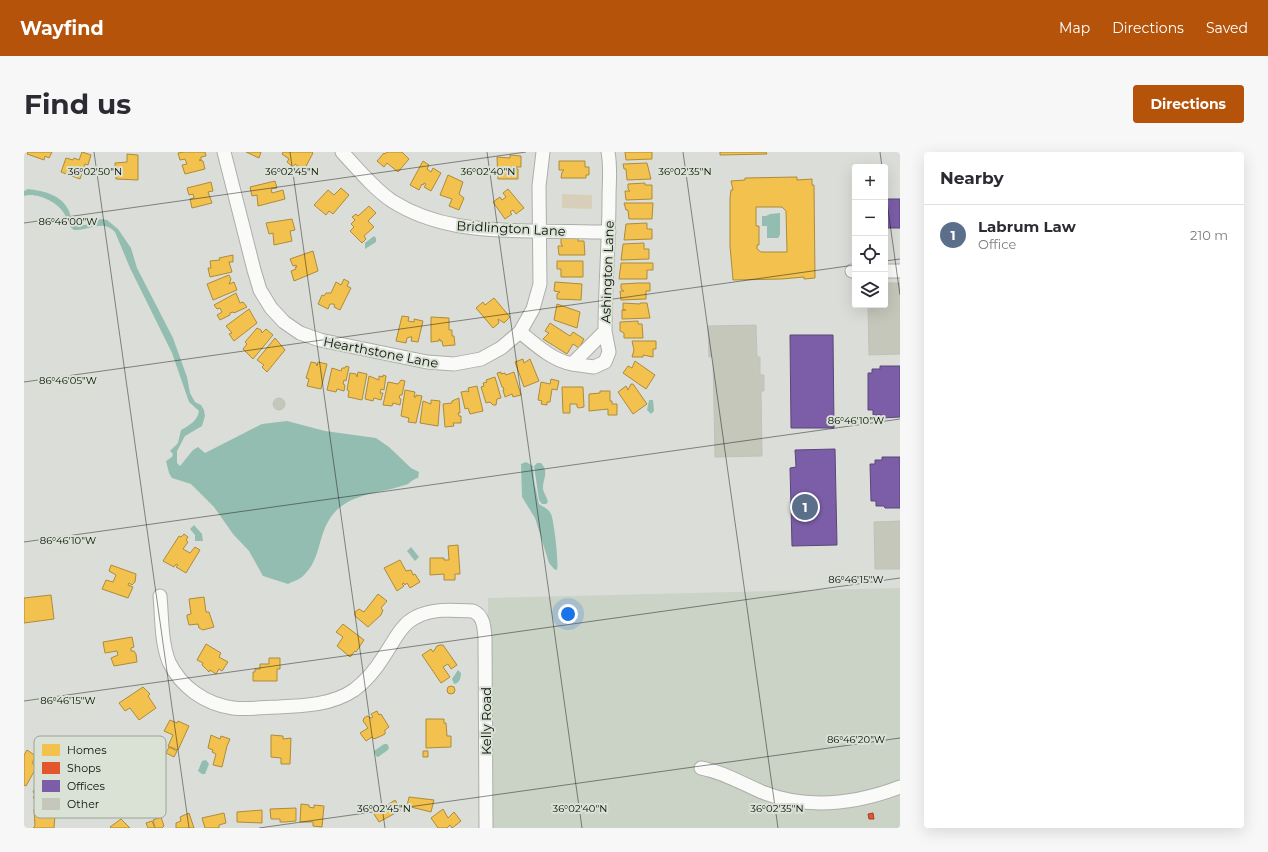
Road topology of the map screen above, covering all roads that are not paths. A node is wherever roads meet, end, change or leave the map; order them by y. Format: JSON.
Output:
{"nodes":[{"id":1,"x":224,"y":152,"type":"edge"},
{"id":2,"x":342,"y":152,"type":"edge"},
{"id":3,"x":543,"y":152,"type":"edge"},
{"id":4,"x":608,"y":152,"type":"edge"},
{"id":5,"x":539,"y":231,"type":"junction"},
{"id":6,"x":609,"y":232,"type":"junction"},
{"id":7,"x":888,"y":271,"type":"edge"},
{"id":8,"x":900,"y":271,"type":"edge"},
{"id":9,"x":605,"y":331,"type":"junction"},
{"id":10,"x":520,"y":332,"type":"junction"},
{"id":11,"x":572,"y":364,"type":"junction"},
{"id":12,"x":160,"y":596,"type":"dead end"},
{"id":13,"x":701,"y":768,"type":"dead end"},
{"id":14,"x":900,"y":787,"type":"edge"},
{"id":15,"x":486,"y":828,"type":"edge"}],
"edges":[{"from":1,"to":10,"type":"street","name":"Hearthstone Lane"},
{"from":2,"to":5,"type":"street","name":"Bridlington Lane"},
{"from":3,"to":5,"type":"street","name":"Hearthstone Lane"},
{"from":4,"to":6,"type":"street","name":"Ashington Lane"},
{"from":5,"to":6,"type":"street","name":"Bridlington Lane"},
{"from":5,"to":10,"type":"street","name":"Hearthstone Lane"},
{"from":6,"to":9,"type":"street","name":"Ashington Lane"},
{"from":7,"to":8,"type":"street"},
{"from":9,"to":11,"type":"street","name":"Ashington Lane"},
{"from":9,"to":11,"type":"street"},
{"from":10,"to":11,"type":"street"},
{"from":12,"to":15,"type":"street","name":"Kelly Road"},
{"from":13,"to":14,"type":"street"}]}
